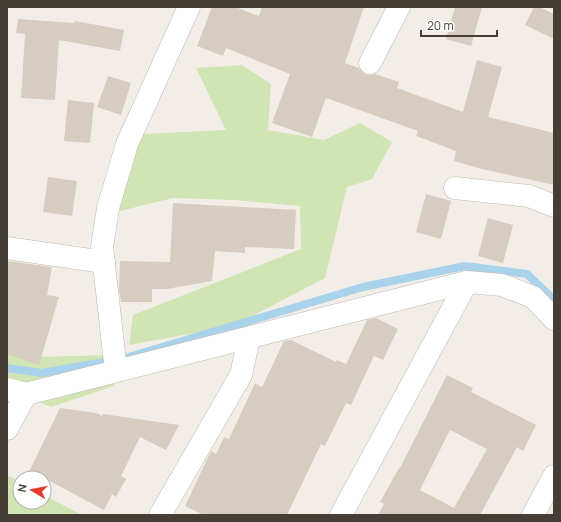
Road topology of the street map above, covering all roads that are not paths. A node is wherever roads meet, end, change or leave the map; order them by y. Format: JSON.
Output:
{"nodes":[{"id":1,"x":189,"y":7,"type":"edge"},
{"id":2,"x":399,"y":7,"type":"edge"},
{"id":3,"x":370,"y":63,"type":"dead end"},
{"id":4,"x":455,"y":188,"type":"dead end"},
{"id":5,"x":554,"y":206,"type":"edge"},
{"id":6,"x":7,"y":248,"type":"edge"},
{"id":7,"x":104,"y":262,"type":"junction"},
{"id":8,"x":467,"y":282,"type":"junction"},
{"id":9,"x":554,"y":319,"type":"edge"},
{"id":10,"x":248,"y":338,"type":"junction"},
{"id":11,"x":116,"y":364,"type":"junction"},
{"id":12,"x":17,"y":391,"type":"edge"},
{"id":13,"x":7,"y":430,"type":"edge"},
{"id":14,"x":554,"y":476,"type":"edge"},
{"id":15,"x":160,"y":515,"type":"edge"},
{"id":16,"x":341,"y":515,"type":"edge"},
{"id":17,"x":533,"y":515,"type":"edge"}],
"edges":[{"from":1,"to":7,"type":"street"},
{"from":2,"to":3,"type":"street"},
{"from":4,"to":5,"type":"street"},
{"from":6,"to":7,"type":"street"},
{"from":7,"to":11,"type":"street"},
{"from":8,"to":9,"type":"street"},
{"from":8,"to":10,"type":"street"},
{"from":8,"to":16,"type":"street"},
{"from":10,"to":11,"type":"street"},
{"from":10,"to":15,"type":"street"},
{"from":11,"to":12,"type":"street"},
{"from":12,"to":13,"type":"street"},
{"from":14,"to":17,"type":"street"}]}
